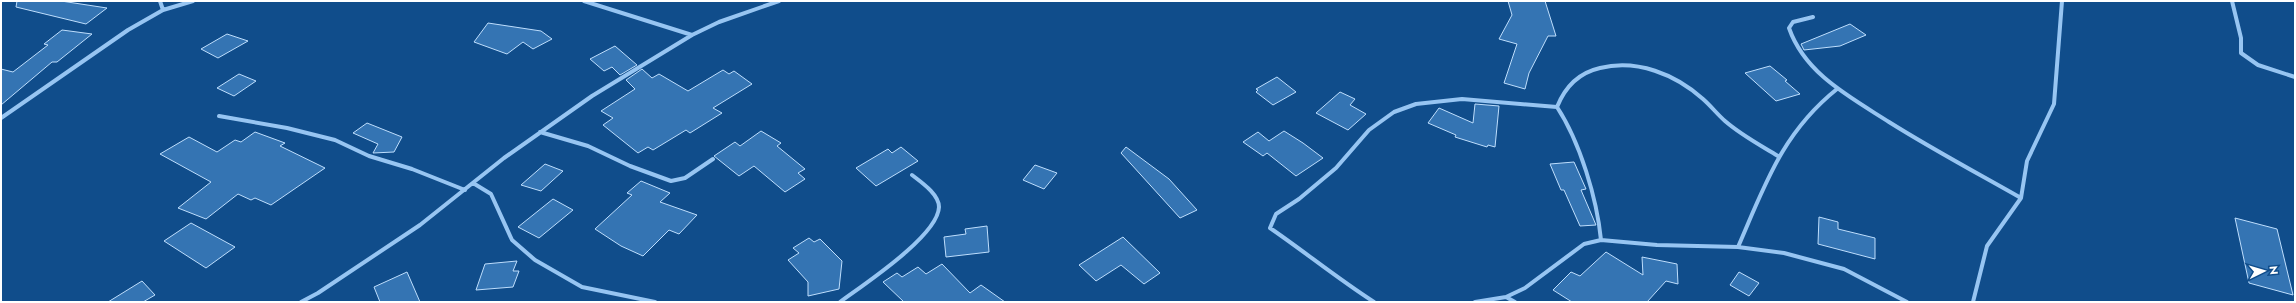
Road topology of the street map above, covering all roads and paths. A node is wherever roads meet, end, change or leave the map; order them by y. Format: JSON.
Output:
{"nodes":[{"id":1,"x":160,"y":1,"type":"edge"},
{"id":2,"x":193,"y":1,"type":"edge"},
{"id":3,"x":584,"y":1,"type":"edge"},
{"id":4,"x":779,"y":1,"type":"edge"},
{"id":5,"x":2062,"y":1,"type":"edge"},
{"id":6,"x":2232,"y":1,"type":"edge"},
{"id":7,"x":163,"y":10,"type":"junction"},
{"id":8,"x":1813,"y":17,"type":"dead end"},
{"id":9,"x":692,"y":35,"type":"junction"},
{"id":10,"x":2295,"y":77,"type":"edge"},
{"id":11,"x":1837,"y":89,"type":"junction"},
{"id":12,"x":1557,"y":107,"type":"junction"},
{"id":13,"x":219,"y":116,"type":"dead end"},
{"id":14,"x":1,"y":118,"type":"edge"},
{"id":15,"x":540,"y":132,"type":"junction"},
{"id":16,"x":1778,"y":156,"type":"junction"},
{"id":17,"x":713,"y":159,"type":"dead end"},
{"id":18,"x":912,"y":175,"type":"dead end"},
{"id":19,"x":473,"y":183,"type":"junction"},
{"id":20,"x":465,"y":190,"type":"junction"},
{"id":21,"x":2021,"y":198,"type":"junction"},
{"id":22,"x":1601,"y":240,"type":"junction"},
{"id":23,"x":1738,"y":247,"type":"junction"},
{"id":24,"x":1506,"y":297,"type":"junction"},
{"id":25,"x":301,"y":302,"type":"edge"},
{"id":26,"x":655,"y":302,"type":"edge"},
{"id":27,"x":840,"y":302,"type":"edge"},
{"id":28,"x":1374,"y":302,"type":"edge"},
{"id":29,"x":1475,"y":302,"type":"edge"},
{"id":30,"x":1515,"y":302,"type":"edge"},
{"id":31,"x":1907,"y":302,"type":"edge"},
{"id":32,"x":1973,"y":302,"type":"edge"}],
"edges":[{"from":1,"to":7,"type":"street"},
{"from":2,"to":7,"type":"street"},
{"from":3,"to":9,"type":"street"},
{"from":4,"to":9,"type":"street"},
{"from":5,"to":21,"type":"street"},
{"from":6,"to":10,"type":"street"},
{"from":7,"to":14,"type":"street"},
{"from":8,"to":11,"type":"street"},
{"from":9,"to":15,"type":"street"},
{"from":11,"to":16,"type":"street"},
{"from":11,"to":21,"type":"street"},
{"from":12,"to":16,"type":"street"},
{"from":12,"to":22,"type":"street"},
{"from":12,"to":28,"type":"street"},
{"from":13,"to":20,"type":"street"},
{"from":15,"to":17,"type":"street"},
{"from":15,"to":19,"type":"street"},
{"from":16,"to":23,"type":"street"},
{"from":18,"to":27,"type":"street"},
{"from":19,"to":20,"type":"street"},
{"from":19,"to":26,"type":"street"},
{"from":20,"to":25,"type":"street"},
{"from":21,"to":32,"type":"street"},
{"from":22,"to":23,"type":"street"},
{"from":22,"to":24,"type":"street"},
{"from":23,"to":31,"type":"street"},
{"from":24,"to":29,"type":"street"},
{"from":24,"to":30,"type":"street"}]}
